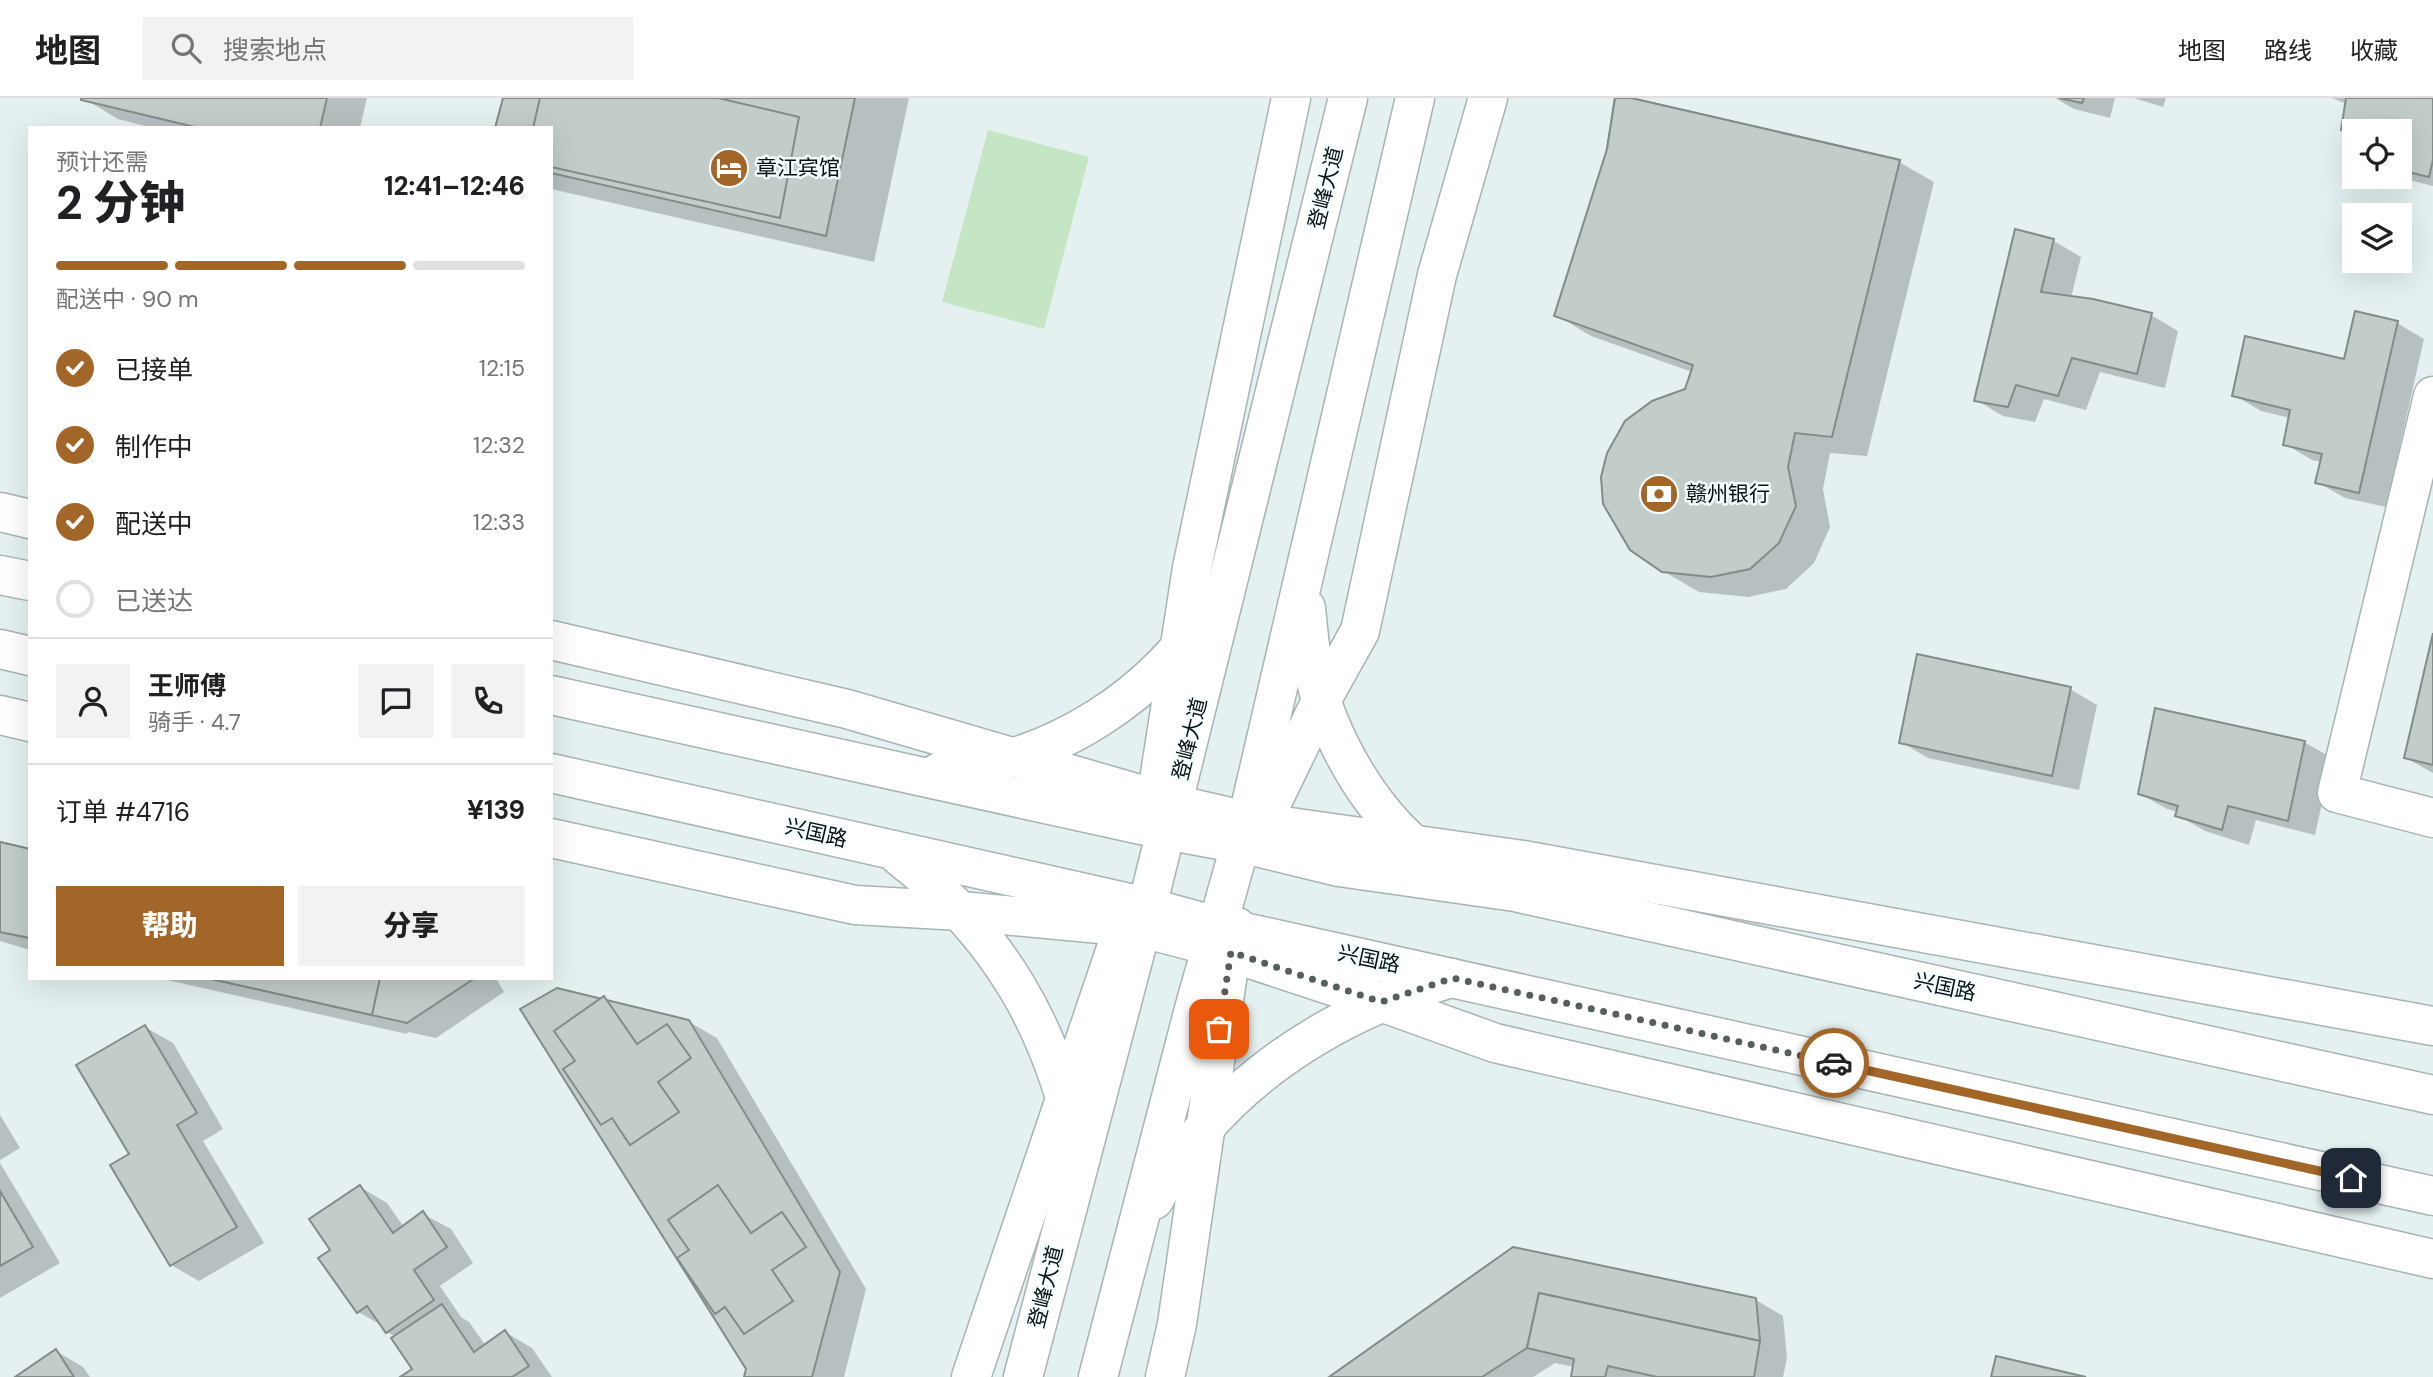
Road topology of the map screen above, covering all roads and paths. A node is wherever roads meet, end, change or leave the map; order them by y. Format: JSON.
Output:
{"nodes":[{"id":1,"x":1292,"y":98,"type":"edge"},
{"id":2,"x":1348,"y":98,"type":"edge"},
{"id":3,"x":1415,"y":98,"type":"edge"},
{"id":4,"x":1488,"y":98,"type":"edge"},
{"id":5,"x":2433,"y":396,"type":"edge"},
{"id":6,"x":0,"y":512,"type":"edge"},
{"id":7,"x":28,"y":519,"type":"edge"},
{"id":8,"x":1308,"y":558,"type":"junction"},
{"id":9,"x":1233,"y":567,"type":"junction"},
{"id":10,"x":0,"y":575,"type":"edge"},
{"id":11,"x":28,"y":581,"type":"edge"},
{"id":12,"x":553,"y":640,"type":"edge"},
{"id":13,"x":1180,"y":648,"type":"junction"},
{"id":14,"x":0,"y":649,"type":"edge"},
{"id":15,"x":28,"y":656,"type":"edge"},
{"id":16,"x":553,"y":695,"type":"edge"},
{"id":17,"x":1322,"y":699,"type":"junction"},
{"id":18,"x":0,"y":715,"type":"edge"},
{"id":19,"x":28,"y":722,"type":"edge"},
{"id":20,"x":1012,"y":758,"type":"junction"},
{"id":21,"x":553,"y":773,"type":"edge"},
{"id":22,"x":913,"y":774,"type":"junction"},
{"id":23,"x":1161,"y":815,"type":"junction"},
{"id":24,"x":2433,"y":818,"type":"edge"},
{"id":25,"x":1252,"y":833,"type":"junction"},
{"id":26,"x":553,"y":838,"type":"edge"},
{"id":27,"x":1416,"y":846,"type":"junction"},
{"id":28,"x":892,"y":850,"type":"junction"},
{"id":29,"x":1515,"y":891,"type":"junction"},
{"id":30,"x":961,"y":911,"type":"junction"},
{"id":31,"x":1136,"y":916,"type":"junction"},
{"id":32,"x":1224,"y":938,"type":"junction"},
{"id":33,"x":1453,"y":978,"type":"junction"},
{"id":34,"x":1381,"y":1002,"type":"junction"},
{"id":35,"x":2433,"y":1026,"type":"edge"},
{"id":36,"x":2433,"y":1095,"type":"edge"},
{"id":37,"x":1066,"y":1098,"type":"junction"},
{"id":38,"x":1203,"y":1132,"type":"junction"},
{"id":39,"x":1080,"y":1156,"type":"junction"},
{"id":40,"x":2433,"y":1196,"type":"edge"},
{"id":41,"x":1135,"y":1236,"type":"junction"},
{"id":42,"x":2433,"y":1259,"type":"edge"},
{"id":43,"x":971,"y":1377,"type":"edge"},
{"id":44,"x":1023,"y":1377,"type":"edge"},
{"id":45,"x":1098,"y":1377,"type":"edge"},
{"id":46,"x":1164,"y":1377,"type":"edge"}],
"edges":[{"from":1,"to":13,"type":"main road"},
{"from":2,"to":9,"type":"main road","name":"登峰大道"},
{"from":3,"to":8,"type":"main road"},
{"from":4,"to":17,"type":"main road"},
{"from":5,"to":24,"type":"main road"},
{"from":6,"to":7,"type":"main road"},
{"from":8,"to":17,"type":"main road"},
{"from":8,"to":25,"type":"main road"},
{"from":9,"to":13,"type":"main road"},
{"from":9,"to":23,"type":"main road","name":"登峰大道"},
{"from":10,"to":11,"type":"main road"},
{"from":12,"to":20,"type":"main road"},
{"from":13,"to":20,"type":"main road"},
{"from":13,"to":23,"type":"main road"},
{"from":14,"to":15,"type":"main road"},
{"from":16,"to":22,"type":"main road","name":"兴国路"},
{"from":17,"to":25,"type":"main road"},
{"from":17,"to":27,"type":"main road"},
{"from":18,"to":19,"type":"main road"},
{"from":20,"to":22,"type":"main road"},
{"from":20,"to":23,"type":"main road"},
{"from":21,"to":28,"type":"main road","name":"兴国路"},
{"from":22,"to":23,"type":"main road","name":"兴国路"},
{"from":23,"to":25,"type":"main road","name":"兴国路"},
{"from":23,"to":31,"type":"main road"},
{"from":25,"to":27,"type":"main road"},
{"from":25,"to":29,"type":"main road","name":"兴国路"},
{"from":25,"to":32,"type":"main road"},
{"from":26,"to":30,"type":"main road"},
{"from":27,"to":29,"type":"main road"},
{"from":27,"to":35,"type":"main road"},
{"from":28,"to":30,"type":"main road"},
{"from":28,"to":31,"type":"main road","name":"兴国路"},
{"from":29,"to":36,"type":"main road","name":"兴国路"},
{"from":30,"to":31,"type":"main road"},
{"from":30,"to":37,"type":"main road"},
{"from":31,"to":32,"type":"main road","name":"兴国路"},
{"from":31,"to":37,"type":"main road"},
{"from":31,"to":39,"type":"main road","name":"登峰大道"},
{"from":32,"to":33,"type":"main road","name":"兴国路"},
{"from":32,"to":34,"type":"main road"},
{"from":32,"to":38,"type":"main road"},
{"from":32,"to":41,"type":"main road"},
{"from":33,"to":34,"type":"main road"},
{"from":33,"to":40,"type":"main road","name":"兴国路"},
{"from":34,"to":38,"type":"main road"},
{"from":34,"to":42,"type":"main road"},
{"from":37,"to":39,"type":"main road"},
{"from":37,"to":43,"type":"main road"},
{"from":38,"to":41,"type":"main road"},
{"from":38,"to":46,"type":"main road"},
{"from":39,"to":44,"type":"main road","name":"登峰大道"},
{"from":41,"to":45,"type":"main road"}]}
